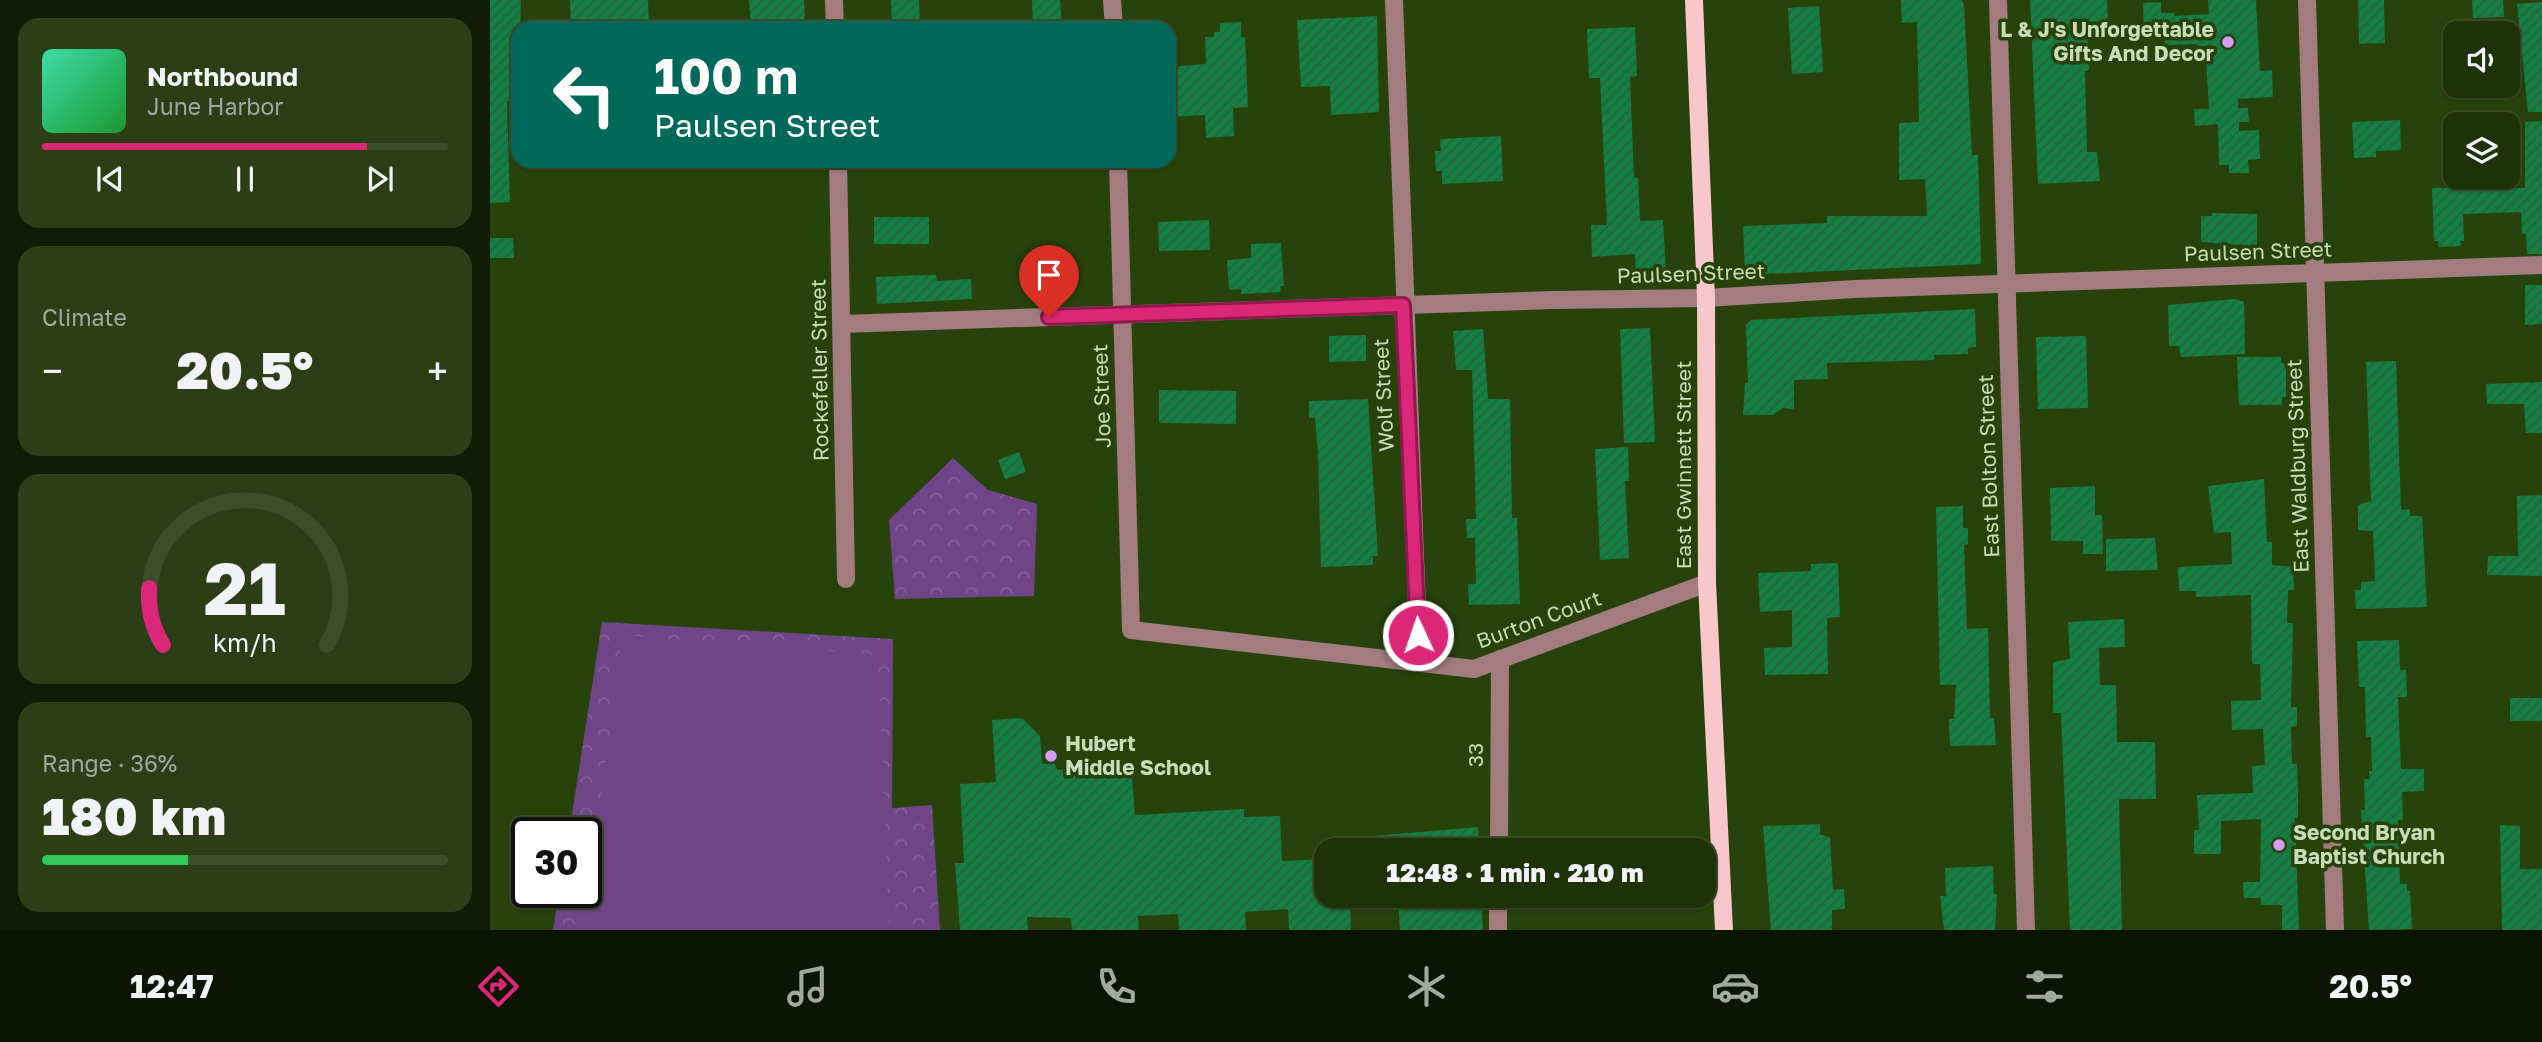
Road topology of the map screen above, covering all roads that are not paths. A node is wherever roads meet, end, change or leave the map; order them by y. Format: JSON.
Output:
{"nodes":[{"id":1,"x":834,"y":0,"type":"edge"},
{"id":2,"x":1112,"y":0,"type":"edge"},
{"id":3,"x":1394,"y":0,"type":"edge"},
{"id":4,"x":1694,"y":0,"type":"edge"},
{"id":5,"x":1998,"y":0,"type":"edge"},
{"id":6,"x":2307,"y":0,"type":"edge"},
{"id":7,"x":835,"y":21,"type":"edge"},
{"id":8,"x":1114,"y":21,"type":"edge"},
{"id":9,"x":838,"y":168,"type":"edge"},
{"id":10,"x":1118,"y":168,"type":"edge"},
{"id":11,"x":2542,"y":265,"type":"edge"},
{"id":12,"x":2315,"y":273,"type":"junction"},
{"id":13,"x":2007,"y":284,"type":"junction"},
{"id":14,"x":1706,"y":298,"type":"junction"},
{"id":15,"x":1403,"y":305,"type":"junction"},
{"id":16,"x":1122,"y":315,"type":"junction"},
{"id":17,"x":842,"y":324,"type":"junction"},
{"id":18,"x":846,"y":579,"type":"dead end"},
{"id":19,"x":1707,"y":583,"type":"junction"},
{"id":20,"x":1131,"y":630,"type":"joint"},
{"id":21,"x":1500,"y":659,"type":"junction"},
{"id":22,"x":1419,"y":662,"type":"junction"},
{"id":23,"x":1499,"y":838,"type":"edge"},
{"id":24,"x":1498,"y":908,"type":"edge"},
{"id":25,"x":1498,"y":930,"type":"edge"},
{"id":26,"x":1724,"y":930,"type":"edge"},
{"id":27,"x":2026,"y":930,"type":"edge"},
{"id":28,"x":2335,"y":930,"type":"edge"}],
"edges":[{"from":1,"to":7,"type":"street"},
{"from":2,"to":8,"type":"street"},
{"from":3,"to":15,"type":"street","name":"Wolf Street"},
{"from":4,"to":14,"type":"main road","name":"East Gwinnett Street"},
{"from":5,"to":13,"type":"street","name":"East Bolton Street"},
{"from":6,"to":12,"type":"street","name":"East Waldburg Street"},
{"from":9,"to":17,"type":"street","name":"Rockefeller Street"},
{"from":10,"to":16,"type":"street","name":"Joe Street"},
{"from":11,"to":12,"type":"street","name":"Paulsen Street"},
{"from":12,"to":13,"type":"street","name":"Paulsen Street"},
{"from":12,"to":28,"type":"street","name":"East Waldburg Street"},
{"from":13,"to":14,"type":"street","name":"Paulsen Street"},
{"from":13,"to":27,"type":"street","name":"East Bolton Street"},
{"from":14,"to":15,"type":"street","name":"Paulsen Street"},
{"from":14,"to":19,"type":"main road","name":"East Gwinnett Street"},
{"from":15,"to":16,"type":"street","name":"Paulsen Street"},
{"from":15,"to":22,"type":"street","name":"Wolf Street"},
{"from":16,"to":17,"type":"street","name":"Paulsen Street"},
{"from":16,"to":20,"type":"street","name":"Joe Street"},
{"from":17,"to":18,"type":"street","name":"Rockefeller Street"},
{"from":19,"to":21,"type":"street","name":"Burton Court"},
{"from":19,"to":26,"type":"main road","name":"East Gwinnett Street"},
{"from":20,"to":22,"type":"street","name":"Burton Court"},
{"from":21,"to":22,"type":"street","name":"Burton Court"},
{"from":21,"to":23,"type":"street","name":"33"},
{"from":24,"to":25,"type":"street"}]}
